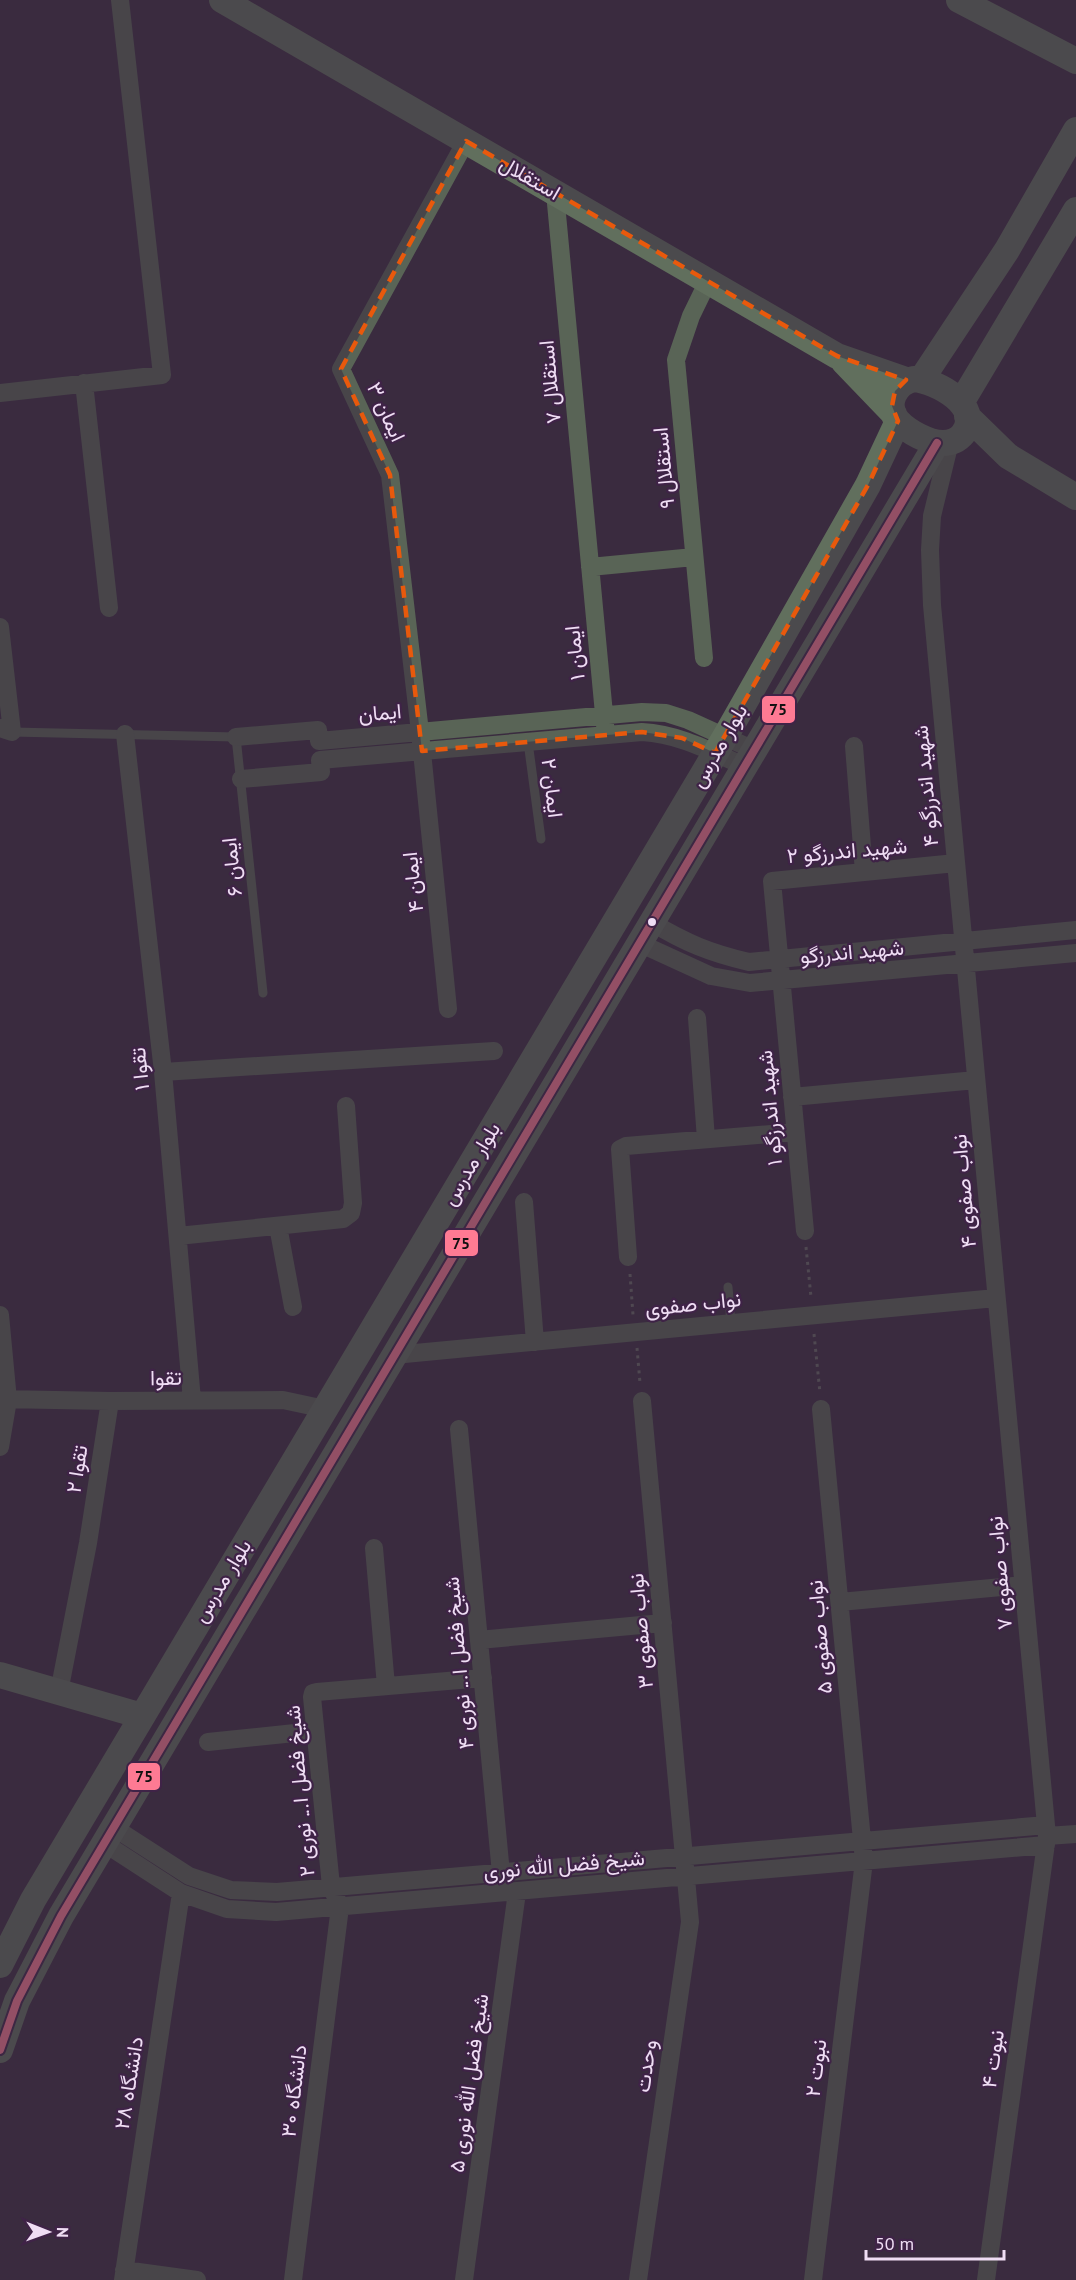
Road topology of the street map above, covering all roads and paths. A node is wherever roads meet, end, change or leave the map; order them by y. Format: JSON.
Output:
{"nodes":[{"id":1,"x":120,"y":0,"type":"edge"},
{"id":2,"x":222,"y":0,"type":"edge"},
{"id":3,"x":959,"y":0,"type":"edge"},
{"id":4,"x":1076,"y":61,"type":"edge"},
{"id":5,"x":1076,"y":130,"type":"edge"},
{"id":6,"x":466,"y":141,"type":"junction"},
{"id":7,"x":555,"y":193,"type":"junction"},
{"id":8,"x":1076,"y":210,"type":"edge"},
{"id":9,"x":708,"y":281,"type":"junction"},
{"id":10,"x":837,"y":356,"type":"junction"},
{"id":11,"x":914,"y":380,"type":"junction"},
{"id":12,"x":84,"y":383,"type":"junction"},
{"id":13,"x":0,"y":393,"type":"edge"},
{"id":14,"x":964,"y":410,"type":"junction"},
{"id":15,"x":896,"y":417,"type":"junction"},
{"id":16,"x":947,"y":442,"type":"junction"},
{"id":17,"x":1008,"y":456,"type":"junction"},
{"id":18,"x":1076,"y":497,"type":"edge"},
{"id":19,"x":694,"y":557,"type":"junction"},
{"id":20,"x":590,"y":567,"type":"junction"},
{"id":21,"x":109,"y":608,"type":"dead end"},
{"id":22,"x":0,"y":627,"type":"edge"},
{"id":23,"x":704,"y":658,"type":"dead end"},
{"id":24,"x":604,"y":715,"type":"junction"},
{"id":25,"x":6,"y":730,"type":"edge"},
{"id":26,"x":420,"y":732,"type":"junction"},
{"id":27,"x":124,"y":735,"type":"junction"},
{"id":28,"x":606,"y":735,"type":"junction"},
{"id":29,"x":236,"y":737,"type":"junction"},
{"id":30,"x":319,"y":741,"type":"junction"},
{"id":31,"x":528,"y":742,"type":"junction"},
{"id":32,"x":720,"y":745,"type":"junction"},
{"id":33,"x":854,"y":746,"type":"dead end"},
{"id":34,"x":422,"y":751,"type":"junction"},
{"id":35,"x":749,"y":758,"type":"junction"},
{"id":36,"x":320,"y":760,"type":"junction"},
{"id":37,"x":241,"y":779,"type":"junction"},
{"id":38,"x":541,"y":839,"type":"dead end"},
{"id":39,"x":956,"y":863,"type":"junction"},
{"id":40,"x":864,"y":872,"type":"junction"},
{"id":41,"x":1076,"y":930,"type":"edge"},
{"id":42,"x":645,"y":932,"type":"junction"},
{"id":43,"x":963,"y":942,"type":"junction"},
{"id":44,"x":1076,"y":953,"type":"edge"},
{"id":45,"x":779,"y":960,"type":"junction"},
{"id":46,"x":965,"y":964,"type":"junction"},
{"id":47,"x":781,"y":981,"type":"junction"},
{"id":48,"x":263,"y":993,"type":"dead end"},
{"id":49,"x":448,"y":1009,"type":"dead end"},
{"id":50,"x":697,"y":1018,"type":"dead end"},
{"id":51,"x":494,"y":1051,"type":"dead end"},
{"id":52,"x":163,"y":1072,"type":"junction"},
{"id":53,"x":976,"y":1080,"type":"junction"},
{"id":54,"x":792,"y":1097,"type":"junction"},
{"id":55,"x":346,"y":1106,"type":"dead end"},
{"id":56,"x":795,"y":1132,"type":"junction"},
{"id":57,"x":706,"y":1139,"type":"junction"},
{"id":58,"x":524,"y":1202,"type":"dead end"},
{"id":59,"x":278,"y":1226,"type":"junction"},
{"id":60,"x":805,"y":1230,"type":"dead end"},
{"id":61,"x":177,"y":1236,"type":"junction"},
{"id":62,"x":628,"y":1257,"type":"dead end"},
{"id":63,"x":728,"y":1287,"type":"dead end"},
{"id":64,"x":996,"y":1298,"type":"junction"},
{"id":65,"x":293,"y":1307,"type":"dead end"},
{"id":66,"x":0,"y":1315,"type":"edge"},
{"id":67,"x":731,"y":1323,"type":"junction"},
{"id":68,"x":535,"y":1342,"type":"junction"},
{"id":69,"x":394,"y":1355,"type":"junction"},
{"id":70,"x":4,"y":1400,"type":"edge"},
{"id":71,"x":192,"y":1400,"type":"junction"},
{"id":72,"x":110,"y":1401,"type":"junction"},
{"id":73,"x":642,"y":1401,"type":"dead end"},
{"id":74,"x":325,"y":1409,"type":"junction"},
{"id":75,"x":821,"y":1409,"type":"dead end"},
{"id":76,"x":459,"y":1429,"type":"dead end"},
{"id":77,"x":0,"y":1447,"type":"edge"},
{"id":78,"x":374,"y":1548,"type":"dead end"},
{"id":79,"x":1023,"y":1585,"type":"junction"},
{"id":80,"x":840,"y":1602,"type":"junction"},
{"id":81,"x":663,"y":1623,"type":"junction"},
{"id":82,"x":479,"y":1640,"type":"junction"},
{"id":83,"x":0,"y":1675,"type":"edge"},
{"id":84,"x":483,"y":1678,"type":"junction"},
{"id":85,"x":386,"y":1686,"type":"junction"},
{"id":86,"x":59,"y":1692,"type":"junction"},
{"id":87,"x":142,"y":1716,"type":"junction"},
{"id":88,"x":314,"y":1731,"type":"junction"},
{"id":89,"x":208,"y":1743,"type":"dead end"},
{"id":90,"x":1076,"y":1834,"type":"edge"},
{"id":91,"x":109,"y":1835,"type":"junction"},
{"id":92,"x":1046,"y":1835,"type":"junction"},
{"id":93,"x":862,"y":1842,"type":"junction"},
{"id":94,"x":685,"y":1858,"type":"junction"},
{"id":95,"x":864,"y":1861,"type":"junction"},
{"id":96,"x":501,"y":1874,"type":"junction"},
{"id":97,"x":686,"y":1877,"type":"junction"},
{"id":98,"x":331,"y":1886,"type":"junction"},
{"id":99,"x":181,"y":1893,"type":"junction"},
{"id":100,"x":510,"y":1893,"type":"junction"},
{"id":101,"x":340,"y":1907,"type":"junction"},
{"id":102,"x":0,"y":1965,"type":"edge"},
{"id":103,"x":0,"y":2050,"type":"edge"},
{"id":104,"x":123,"y":2275,"type":"edge"},
{"id":105,"x":197,"y":2280,"type":"edge"},
{"id":106,"x":293,"y":2280,"type":"edge"},
{"id":107,"x":464,"y":2280,"type":"edge"},
{"id":108,"x":638,"y":2280,"type":"edge"},
{"id":109,"x":813,"y":2280,"type":"edge"},
{"id":110,"x":986,"y":2280,"type":"edge"}],
"edges":[{"from":1,"to":12,"type":"street"},
{"from":2,"to":6,"type":"main road","name":"استقلال"},
{"from":3,"to":4,"type":"main road"},
{"from":5,"to":11,"type":"main road"},
{"from":6,"to":7,"type":"main road","name":"استقلال"},
{"from":6,"to":26,"type":"street","name":"ایمان ۳"},
{"from":7,"to":9,"type":"main road","name":"استقلال"},
{"from":7,"to":20,"type":"street","name":"استقلال ۷"},
{"from":8,"to":14,"type":"main road"},
{"from":9,"to":10,"type":"main road","name":"استقلال"},
{"from":9,"to":19,"type":"street","name":"استقلال ۹"},
{"from":10,"to":11,"type":"main road","name":"استقلال"},
{"from":10,"to":15,"type":"main road","name":"استقلال"},
{"from":11,"to":14,"type":"main road"},
{"from":11,"to":15,"type":"main road"},
{"from":12,"to":13,"type":"street"},
{"from":12,"to":21,"type":"street"},
{"from":14,"to":16,"type":"main road"},
{"from":14,"to":17,"type":"main road"},
{"from":15,"to":16,"type":"main road"},
{"from":15,"to":32,"type":"main road","name":"بلوار مدرس"},
{"from":16,"to":17,"type":"main road"},
{"from":16,"to":35,"type":"main road","name":"بلوار مدرس"},
{"from":16,"to":39,"type":"street","name":"شهید اندرزگو ۴"},
{"from":17,"to":18,"type":"main road"},
{"from":19,"to":20,"type":"street"},
{"from":19,"to":23,"type":"street","name":"استقلال ۹"},
{"from":20,"to":24,"type":"street","name":"ایمان ۱"},
{"from":22,"to":25,"type":"street"},
{"from":24,"to":26,"type":"street","name":"ایمان"},
{"from":24,"to":28,"type":"street","name":"ایمان ۱"},
{"from":24,"to":32,"type":"street","name":"ایمان"},
{"from":25,"to":27,"type":"lane"},
{"from":26,"to":30,"type":"street","name":"ایمان"},
{"from":26,"to":34,"type":"street","name":"ایمان ۴"},
{"from":27,"to":29,"type":"lane"},
{"from":27,"to":52,"type":"street","name":"تقوا ۱"},
{"from":28,"to":31,"type":"street","name":"ایمان"},
{"from":28,"to":32,"type":"street","name":"ایمان"},
{"from":29,"to":30,"type":"street"},
{"from":29,"to":37,"type":"lane","name":"ایمان ۶"},
{"from":30,"to":36,"type":"lane"},
{"from":31,"to":34,"type":"street","name":"ایمان"},
{"from":31,"to":38,"type":"lane","name":"ایمان ۲"},
{"from":32,"to":35,"type":"street","name":"ایمان"},
{"from":32,"to":74,"type":"main road","name":"بلوار مدرس"},
{"from":33,"to":40,"type":"street"},
{"from":34,"to":36,"type":"street","name":"ایمان"},
{"from":34,"to":49,"type":"street","name":"ایمان ۴"},
{"from":35,"to":42,"type":"main road","name":"بلوار مدرس"},
{"from":36,"to":37,"type":"street"},
{"from":37,"to":48,"type":"lane","name":"ایمان ۶"},
{"from":39,"to":40,"type":"street","name":"شهید اندرزگو ۲"},
{"from":39,"to":43,"type":"street","name":"شهید اندرزگو ۴"},
{"from":40,"to":45,"type":"street","name":"شهید اندرزگو ۲"},
{"from":41,"to":43,"type":"street"},
{"from":42,"to":45,"type":"street"},
{"from":42,"to":47,"type":"street","name":"شهید اندرزگو"},
{"from":42,"to":69,"type":"main road","name":"بلوار مدرس"},
{"from":43,"to":45,"type":"street"},
{"from":43,"to":46,"type":"street","name":"شهید اندرزگو ۴"},
{"from":44,"to":46,"type":"street","name":"شهید اندرزگو"},
{"from":45,"to":47,"type":"street","name":"شهید اندرزگو ۲"},
{"from":46,"to":47,"type":"street","name":"شهید اندرزگو"},
{"from":46,"to":53,"type":"street","name":"نواب صفوی ۴"},
{"from":47,"to":54,"type":"street","name":"شهید اندرزگو ۱"},
{"from":50,"to":57,"type":"street"},
{"from":51,"to":52,"type":"street"},
{"from":52,"to":61,"type":"street","name":"تقوا ۱"},
{"from":53,"to":54,"type":"street"},
{"from":53,"to":64,"type":"street","name":"نواب صفوی ۴"},
{"from":54,"to":56,"type":"street","name":"شهید اندرزگو ۱"},
{"from":55,"to":59,"type":"street"},
{"from":56,"to":57,"type":"street"},
{"from":56,"to":60,"type":"street","name":"شهید اندرزگو ۱"},
{"from":57,"to":62,"type":"street"},
{"from":58,"to":68,"type":"street"},
{"from":59,"to":61,"type":"street"},
{"from":59,"to":65,"type":"street"},
{"from":61,"to":71,"type":"street","name":"تقوا ۱"},
{"from":63,"to":67,"type":"lane"},
{"from":64,"to":67,"type":"street","name":"نواب صفوی"},
{"from":64,"to":79,"type":"street","name":"نواب صفوی ۷"},
{"from":66,"to":70,"type":"street"},
{"from":67,"to":68,"type":"street","name":"نواب صفوی"},
{"from":68,"to":69,"type":"street","name":"نواب صفوی"},
{"from":69,"to":91,"type":"main road","name":"بلوار مدرس"},
{"from":70,"to":72,"type":"street","name":"تقوا"},
{"from":70,"to":77,"type":"street"},
{"from":71,"to":72,"type":"street","name":"تقوا"},
{"from":71,"to":74,"type":"street","name":"تقوا"},
{"from":72,"to":86,"type":"street","name":"تقوا ۲"},
{"from":73,"to":81,"type":"street","name":"نواب صفوی ۳"},
{"from":74,"to":87,"type":"main road","name":"بلوار مدرس"},
{"from":75,"to":80,"type":"street","name":"نواب صفوی ۵"},
{"from":76,"to":82,"type":"street","name":"شیخ فضل ا... نوری ۴"},
{"from":78,"to":85,"type":"street"},
{"from":79,"to":80,"type":"street"},
{"from":79,"to":92,"type":"street","name":"نواب صفوی ۷"},
{"from":80,"to":93,"type":"street","name":"نواب صفوی ۵"},
{"from":81,"to":82,"type":"street"},
{"from":81,"to":94,"type":"street","name":"نواب صفوی ۳"},
{"from":82,"to":84,"type":"street","name":"شیخ فضل ا... نوری ۴"},
{"from":83,"to":86,"type":"main road"},
{"from":84,"to":85,"type":"street","name":"شیخ فضل ا... نوری ۲"},
{"from":84,"to":96,"type":"street","name":"شیخ فضل ا... نوری ۴"},
{"from":85,"to":88,"type":"street","name":"شیخ فضل ا... نوری ۲"},
{"from":86,"to":87,"type":"main road"},
{"from":87,"to":102,"type":"main road","name":"بلوار مدرس"},
{"from":88,"to":89,"type":"street"},
{"from":88,"to":98,"type":"street","name":"شیخ فضل ا... نوری ۲"},
{"from":90,"to":92,"type":"street"},
{"from":91,"to":98,"type":"street","name":"شیخ فضل الله نوری"},
{"from":91,"to":99,"type":"street","name":"شیخ فضل الله نوری"},
{"from":91,"to":103,"type":"main road","name":"بلوار مدرس"},
{"from":92,"to":93,"type":"street","name":"شیخ فضل الله نوری"},
{"from":92,"to":95,"type":"street","name":"شیخ فضل الله نوری"},
{"from":92,"to":110,"type":"street","name":"نبوت ۴"},
{"from":93,"to":94,"type":"street","name":"شیخ فضل الله نوری"},
{"from":93,"to":95,"type":"street","name":"نواب صفوی ۵"},
{"from":94,"to":96,"type":"street","name":"شیخ فضل الله نوری"},
{"from":94,"to":97,"type":"street","name":"وحدت"},
{"from":95,"to":97,"type":"street","name":"شیخ فضل الله نوری"},
{"from":95,"to":109,"type":"street","name":"نبوت ۲"},
{"from":96,"to":98,"type":"street","name":"شیخ فضل الله نوری"},
{"from":96,"to":100,"type":"street","name":"شیخ فضل ا... نوری ۴"},
{"from":97,"to":100,"type":"street","name":"شیخ فضل الله نوری"},
{"from":97,"to":108,"type":"street","name":"وحدت"},
{"from":98,"to":101,"type":"street","name":"شیخ فضل ا... نوری ۲"},
{"from":99,"to":101,"type":"street","name":"شیخ فضل الله نوری"},
{"from":99,"to":104,"type":"street","name":"دانشگاه ۲۸"},
{"from":100,"to":101,"type":"street","name":"شیخ فضل الله نوری"},
{"from":100,"to":107,"type":"street","name":"شیخ فضل‌ الله نوری ۵"},
{"from":101,"to":106,"type":"street","name":"دانشگاه ۳۰"},
{"from":104,"to":105,"type":"street"}]}
